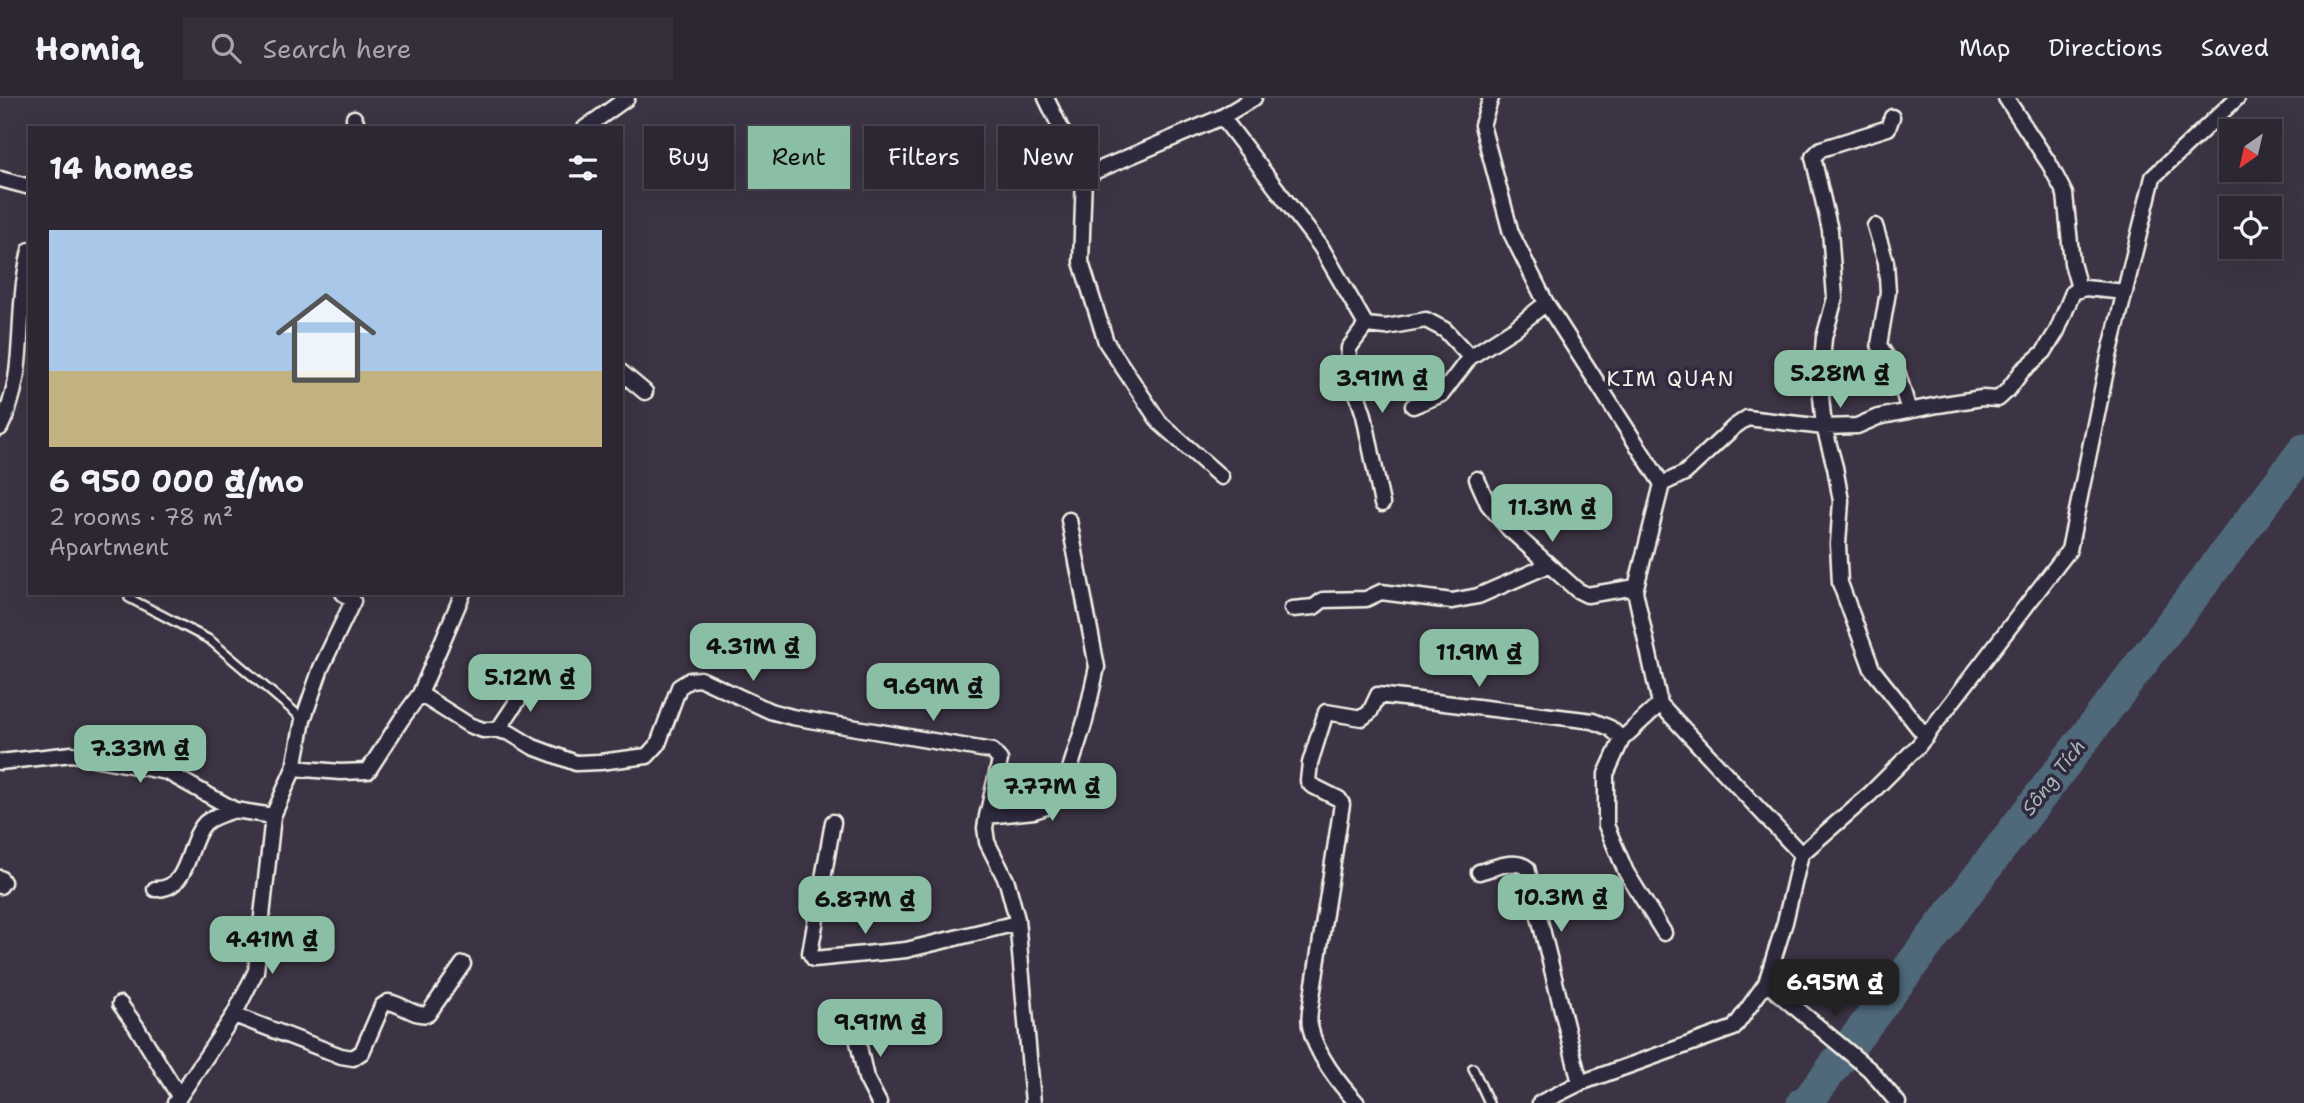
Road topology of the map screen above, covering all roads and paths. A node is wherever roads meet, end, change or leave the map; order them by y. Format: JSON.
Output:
{"nodes":[{"id":1,"x":627,"y":98,"type":"edge"},
{"id":2,"x":1046,"y":98,"type":"edge"},
{"id":3,"x":1254,"y":98,"type":"edge"},
{"id":4,"x":1491,"y":98,"type":"edge"},
{"id":5,"x":2006,"y":98,"type":"edge"},
{"id":6,"x":2237,"y":98,"type":"edge"},
{"id":7,"x":1222,"y":117,"type":"junction"},
{"id":8,"x":1892,"y":117,"type":"dead end"},
{"id":9,"x":587,"y":126,"type":"edge"},
{"id":10,"x":1060,"y":126,"type":"edge"},
{"id":11,"x":1098,"y":170,"type":"edge"},
{"id":12,"x":0,"y":180,"type":"edge"},
{"id":13,"x":28,"y":187,"type":"edge"},
{"id":14,"x":1084,"y":189,"type":"edge"},
{"id":15,"x":1875,"y":226,"type":"dead end"},
{"id":16,"x":28,"y":261,"type":"edge"},
{"id":17,"x":2079,"y":288,"type":"junction"},
{"id":18,"x":2125,"y":292,"type":"junction"},
{"id":19,"x":1545,"y":303,"type":"junction"},
{"id":20,"x":1366,"y":325,"type":"junction"},
{"id":21,"x":1470,"y":357,"type":"junction"},
{"id":22,"x":623,"y":374,"type":"edge"},
{"id":23,"x":645,"y":392,"type":"dead end"},
{"id":24,"x":1413,"y":406,"type":"dead end"},
{"id":25,"x":1909,"y":411,"type":"junction"},
{"id":26,"x":1824,"y":426,"type":"junction"},
{"id":27,"x":0,"y":428,"type":"edge"},
{"id":28,"x":1221,"y":477,"type":"dead end"},
{"id":29,"x":1477,"y":479,"type":"dead end"},
{"id":30,"x":1662,"y":484,"type":"junction"},
{"id":31,"x":1382,"y":504,"type":"dead end"},
{"id":32,"x":1069,"y":520,"type":"dead end"},
{"id":33,"x":1549,"y":565,"type":"junction"},
{"id":34,"x":1636,"y":587,"type":"junction"},
{"id":35,"x":130,"y":595,"type":"edge"},
{"id":36,"x":346,"y":595,"type":"edge"},
{"id":37,"x":462,"y":595,"type":"edge"},
{"id":38,"x":1292,"y":609,"type":"dead end"},
{"id":39,"x":533,"y":679,"type":"dead end"},
{"id":40,"x":420,"y":694,"type":"junction"},
{"id":41,"x":1660,"y":704,"type":"junction"},
{"id":42,"x":303,"y":720,"type":"junction"},
{"id":43,"x":498,"y":730,"type":"junction"},
{"id":44,"x":1926,"y":737,"type":"junction"},
{"id":45,"x":1622,"y":739,"type":"junction"},
{"id":46,"x":0,"y":762,"type":"edge"},
{"id":47,"x":294,"y":768,"type":"junction"},
{"id":48,"x":235,"y":810,"type":"junction"},
{"id":49,"x":273,"y":816,"type":"junction"},
{"id":50,"x":987,"y":816,"type":"junction"},
{"id":51,"x":833,"y":822,"type":"dead end"},
{"id":52,"x":1801,"y":854,"type":"junction"},
{"id":53,"x":1479,"y":872,"type":"dead end"},
{"id":54,"x":0,"y":878,"type":"edge"},
{"id":55,"x":0,"y":886,"type":"edge"},
{"id":56,"x":155,"y":889,"type":"dead end"},
{"id":57,"x":1017,"y":923,"type":"junction"},
{"id":58,"x":1664,"y":933,"type":"dead end"},
{"id":59,"x":463,"y":964,"type":"dead end"},
{"id":60,"x":1766,"y":983,"type":"junction"},
{"id":61,"x":120,"y":1004,"type":"dead end"},
{"id":62,"x":234,"y":1015,"type":"junction"},
{"id":63,"x":854,"y":1024,"type":"dead end"},
{"id":64,"x":1473,"y":1068,"type":"dead end"},
{"id":65,"x":1580,"y":1083,"type":"junction"},
{"id":66,"x":177,"y":1099,"type":"edge"},
{"id":67,"x":879,"y":1103,"type":"edge"},
{"id":68,"x":1033,"y":1103,"type":"edge"},
{"id":69,"x":1357,"y":1103,"type":"edge"},
{"id":70,"x":1489,"y":1103,"type":"edge"},
{"id":71,"x":1540,"y":1103,"type":"edge"},
{"id":72,"x":1898,"y":1103,"type":"edge"}],
"edges":[{"from":1,"to":9,"type":"street"},
{"from":2,"to":10,"type":"street"},
{"from":3,"to":7,"type":"street"},
{"from":4,"to":19,"type":"street"},
{"from":5,"to":17,"type":"street"},
{"from":6,"to":18,"type":"street"},
{"from":7,"to":11,"type":"street"},
{"from":7,"to":20,"type":"street"},
{"from":8,"to":26,"type":"street"},
{"from":12,"to":13,"type":"street"},
{"from":14,"to":28,"type":"street"},
{"from":15,"to":25,"type":"street"},
{"from":16,"to":27,"type":"street"},
{"from":17,"to":18,"type":"street"},
{"from":17,"to":25,"type":"street"},
{"from":18,"to":44,"type":"street"},
{"from":19,"to":21,"type":"street"},
{"from":19,"to":30,"type":"street"},
{"from":20,"to":21,"type":"street"},
{"from":20,"to":31,"type":"street"},
{"from":21,"to":24,"type":"street"},
{"from":22,"to":23,"type":"street"},
{"from":25,"to":26,"type":"street"},
{"from":26,"to":30,"type":"street"},
{"from":26,"to":44,"type":"street"},
{"from":29,"to":33,"type":"street"},
{"from":30,"to":34,"type":"street"},
{"from":32,"to":50,"type":"street"},
{"from":33,"to":34,"type":"street"},
{"from":33,"to":38,"type":"street"},
{"from":34,"to":41,"type":"street"},
{"from":35,"to":42,"type":"lane"},
{"from":36,"to":42,"type":"street"},
{"from":37,"to":40,"type":"street"},
{"from":39,"to":43,"type":"street"},
{"from":40,"to":43,"type":"street"},
{"from":40,"to":47,"type":"street"},
{"from":41,"to":45,"type":"street"},
{"from":41,"to":52,"type":"street"},
{"from":42,"to":47,"type":"street"},
{"from":43,"to":50,"type":"street"},
{"from":44,"to":52,"type":"street"},
{"from":45,"to":58,"type":"street"},
{"from":45,"to":69,"type":"street"},
{"from":46,"to":48,"type":"street"},
{"from":47,"to":49,"type":"street"},
{"from":48,"to":49,"type":"street"},
{"from":48,"to":56,"type":"street"},
{"from":49,"to":62,"type":"street"},
{"from":50,"to":57,"type":"street"},
{"from":51,"to":57,"type":"street"},
{"from":52,"to":60,"type":"street"},
{"from":53,"to":65,"type":"street"},
{"from":54,"to":55,"type":"street"},
{"from":57,"to":68,"type":"street"},
{"from":59,"to":62,"type":"street"},
{"from":60,"to":65,"type":"street"},
{"from":60,"to":72,"type":"street"},
{"from":61,"to":66,"type":"street"},
{"from":62,"to":66,"type":"street"},
{"from":63,"to":67,"type":"street"},
{"from":64,"to":70,"type":"lane"},
{"from":65,"to":71,"type":"street"}]}
